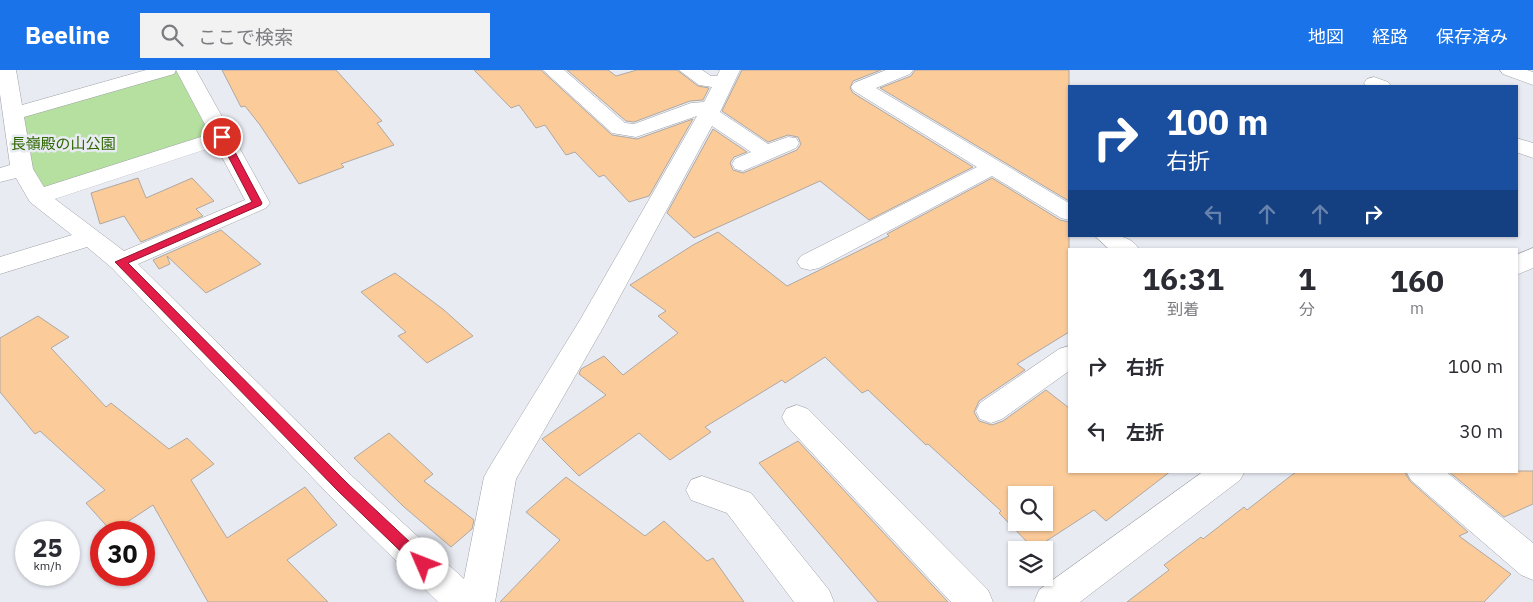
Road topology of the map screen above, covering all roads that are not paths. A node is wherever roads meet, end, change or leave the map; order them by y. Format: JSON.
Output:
{"nodes":[{"id":1,"x":6,"y":70,"type":"edge"},
{"id":2,"x":167,"y":70,"type":"edge"},
{"id":3,"x":186,"y":70,"type":"edge"},
{"id":4,"x":553,"y":70,"type":"edge"},
{"id":5,"x":689,"y":70,"type":"edge"},
{"id":6,"x":903,"y":70,"type":"edge"},
{"id":7,"x":1510,"y":70,"type":"edge"},
{"id":8,"x":727,"y":77,"type":"edge"},
{"id":9,"x":1533,"y":79,"type":"edge"},
{"id":10,"x":709,"y":113,"type":"junction"},
{"id":11,"x":13,"y":114,"type":"junction"},
{"id":12,"x":222,"y":137,"type":"junction"},
{"id":13,"x":788,"y":143,"type":"dead end"},
{"id":14,"x":1518,"y":145,"type":"edge"},
{"id":15,"x":1533,"y":152,"type":"edge"},
{"id":16,"x":767,"y":153,"type":"junction"},
{"id":17,"x":743,"y":164,"type":"dead end"},
{"id":18,"x":993,"y":167,"type":"junction"},
{"id":19,"x":22,"y":170,"type":"junction"},
{"id":20,"x":0,"y":175,"type":"edge"},
{"id":21,"x":38,"y":197,"type":"junction"},
{"id":22,"x":1068,"y":212,"type":"edge"},
{"id":23,"x":1109,"y":237,"type":"edge"},
{"id":24,"x":90,"y":238,"type":"junction"},
{"id":25,"x":1125,"y":248,"type":"edge"},
{"id":26,"x":1533,"y":256,"type":"edge"},
{"id":27,"x":121,"y":262,"type":"junction"},
{"id":28,"x":810,"y":262,"type":"dead end"},
{"id":29,"x":0,"y":266,"type":"edge"},
{"id":30,"x":1518,"y":267,"type":"edge"},
{"id":31,"x":1068,"y":357,"type":"edge"},
{"id":32,"x":991,"y":411,"type":"dead end"},
{"id":33,"x":797,"y":417,"type":"dead end"},
{"id":34,"x":1226,"y":473,"type":"edge"},
{"id":35,"x":1424,"y":473,"type":"edge"},
{"id":36,"x":702,"y":490,"type":"dead end"},
{"id":37,"x":1533,"y":564,"type":"edge"},
{"id":38,"x":463,"y":602,"type":"edge"},
{"id":39,"x":477,"y":602,"type":"edge"},
{"id":40,"x":816,"y":602,"type":"edge"},
{"id":41,"x":975,"y":602,"type":"edge"},
{"id":42,"x":1052,"y":602,"type":"edge"}],
"edges":[{"from":1,"to":11,"type":"street"},
{"from":2,"to":11,"type":"street"},
{"from":3,"to":12,"type":"street"},
{"from":4,"to":10,"type":"street"},
{"from":5,"to":8,"type":"street"},
{"from":6,"to":18,"type":"street"},
{"from":7,"to":9,"type":"street"},
{"from":8,"to":10,"type":"street"},
{"from":10,"to":16,"type":"street"},
{"from":10,"to":39,"type":"street"},
{"from":11,"to":19,"type":"street"},
{"from":12,"to":21,"type":"street"},
{"from":12,"to":27,"type":"street"},
{"from":13,"to":16,"type":"street"},
{"from":14,"to":15,"type":"street"},
{"from":16,"to":17,"type":"street"},
{"from":18,"to":22,"type":"street"},
{"from":18,"to":28,"type":"street"},
{"from":19,"to":20,"type":"street"},
{"from":19,"to":21,"type":"street"},
{"from":21,"to":24,"type":"street"},
{"from":23,"to":25,"type":"street"},
{"from":24,"to":27,"type":"street"},
{"from":24,"to":29,"type":"street"},
{"from":26,"to":30,"type":"street"},
{"from":27,"to":38,"type":"street"},
{"from":31,"to":32,"type":"street"},
{"from":33,"to":41,"type":"street"},
{"from":34,"to":42,"type":"street"},
{"from":35,"to":37,"type":"street"},
{"from":36,"to":40,"type":"street"}]}
